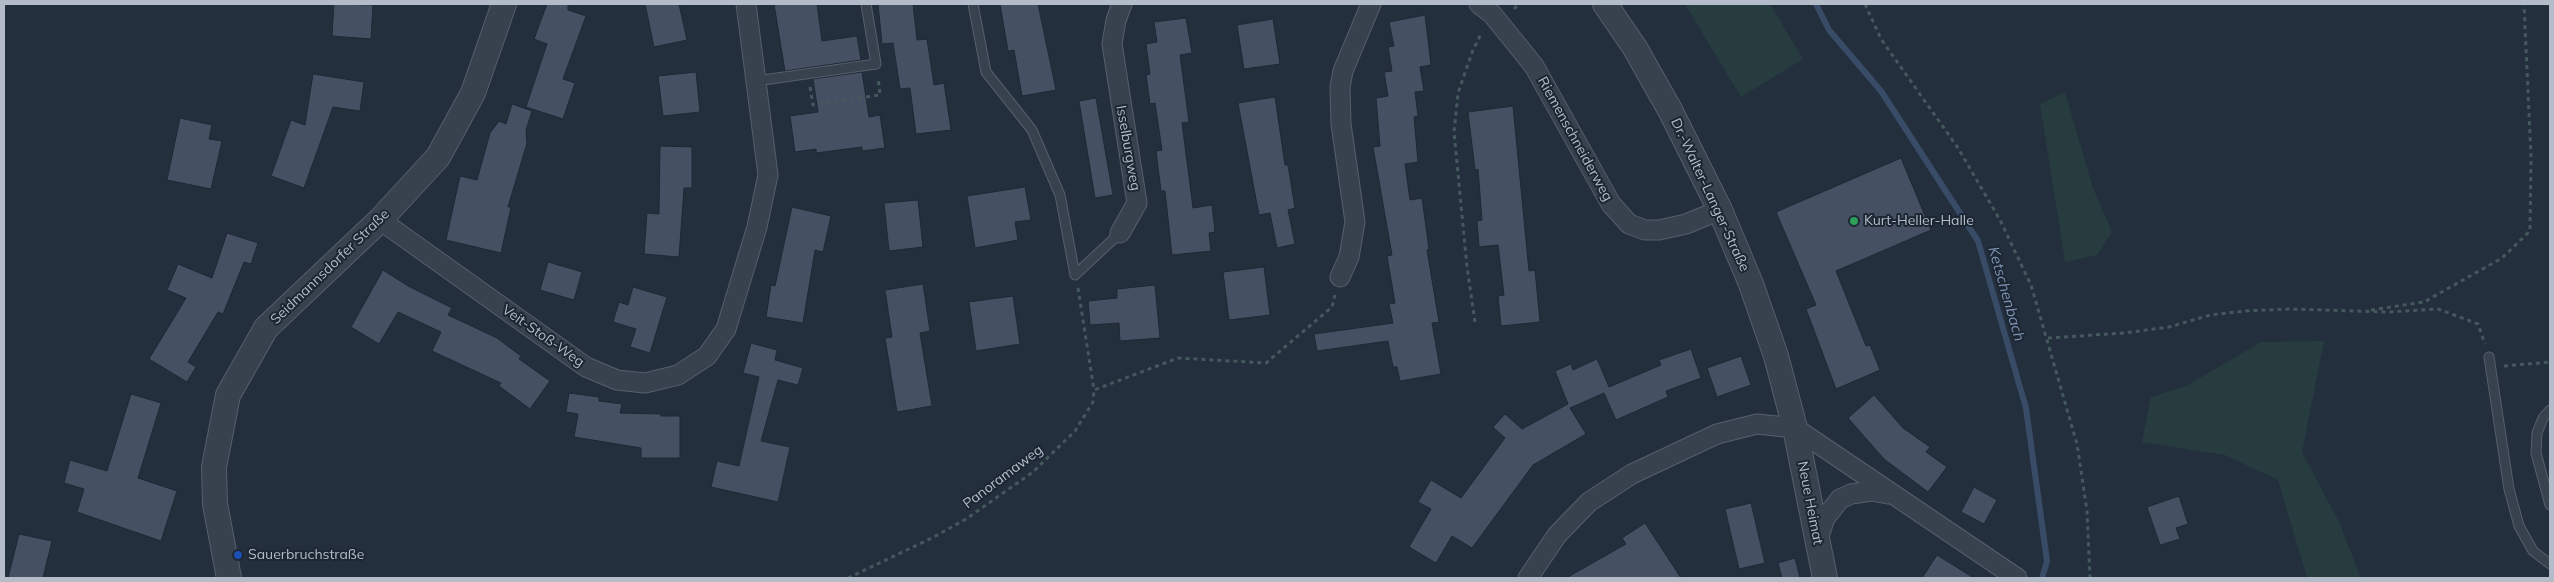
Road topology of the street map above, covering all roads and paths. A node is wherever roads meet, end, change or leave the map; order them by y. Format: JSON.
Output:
{"nodes":[{"id":1,"x":504,"y":4,"type":"edge"},
{"id":2,"x":746,"y":4,"type":"edge"},
{"id":3,"x":866,"y":4,"type":"edge"},
{"id":4,"x":973,"y":4,"type":"edge"},
{"id":5,"x":1122,"y":4,"type":"edge"},
{"id":6,"x":1371,"y":4,"type":"edge"},
{"id":7,"x":1605,"y":4,"type":"edge"},
{"id":8,"x":1865,"y":4,"type":"edge"},
{"id":9,"x":2524,"y":4,"type":"edge"},
{"id":10,"x":1485,"y":9,"type":"edge"},
{"id":11,"x":876,"y":64,"type":"junction"},
{"id":12,"x":808,"y":74,"type":"junction"},
{"id":13,"x":756,"y":81,"type":"junction"},
{"id":14,"x":1720,"y":210,"type":"junction"},
{"id":15,"x":380,"y":220,"type":"junction"},
{"id":16,"x":1120,"y":233,"type":"joint"},
{"id":17,"x":1076,"y":275,"type":"junction"},
{"id":18,"x":1340,"y":277,"type":"joint"},
{"id":19,"x":2363,"y":312,"type":"junction"},
{"id":20,"x":1475,"y":322,"type":"dead end"},
{"id":21,"x":2048,"y":338,"type":"junction"},
{"id":22,"x":2489,"y":357,"type":"joint"},
{"id":23,"x":2550,"y":362,"type":"edge"},
{"id":24,"x":2490,"y":368,"type":"junction"},
{"id":25,"x":1094,"y":390,"type":"junction"},
{"id":26,"x":2550,"y":410,"type":"edge"},
{"id":27,"x":1796,"y":428,"type":"junction"},
{"id":28,"x":1891,"y":494,"type":"junction"},
{"id":29,"x":2550,"y":505,"type":"edge"},
{"id":30,"x":1818,"y":539,"type":"junction"},
{"id":31,"x":2550,"y":564,"type":"edge"},
{"id":32,"x":229,"y":578,"type":"edge"},
{"id":33,"x":848,"y":578,"type":"edge"},
{"id":34,"x":1528,"y":578,"type":"edge"},
{"id":35,"x":1826,"y":578,"type":"edge"},
{"id":36,"x":2017,"y":578,"type":"edge"},
{"id":37,"x":2090,"y":578,"type":"edge"}],
"edges":[{"from":1,"to":15,"type":"street","name":"Seidmannsdorfer Straße"},
{"from":2,"to":13,"type":"street","name":"Veit-Stoß-Weg"},
{"from":3,"to":11,"type":"lane"},
{"from":4,"to":17,"type":"lane"},
{"from":5,"to":16,"type":"street","name":"Isselburgweg"},
{"from":6,"to":18,"type":"street"},
{"from":7,"to":14,"type":"street","name":"Dr.-Walter-Langer-Straße"},
{"from":8,"to":21,"type":"path"},
{"from":9,"to":19,"type":"path"},
{"from":10,"to":14,"type":"street","name":"Riemenschneiderweg"},
{"from":10,"to":20,"type":"path"},
{"from":11,"to":12,"type":"lane"},
{"from":11,"to":12,"type":"path"},
{"from":12,"to":13,"type":"lane"},
{"from":13,"to":15,"type":"street","name":"Veit-Stoß-Weg"},
{"from":14,"to":27,"type":"street","name":"Dr.-Walter-Langer-Straße"},
{"from":15,"to":32,"type":"street","name":"Seidmannsdorfer Straße"},
{"from":16,"to":17,"type":"lane","name":"Isselburgweg"},
{"from":17,"to":25,"type":"path"},
{"from":18,"to":25,"type":"path"},
{"from":19,"to":21,"type":"path"},
{"from":19,"to":22,"type":"path"},
{"from":21,"to":37,"type":"path"},
{"from":22,"to":24,"type":"lane"},
{"from":23,"to":24,"type":"path"},
{"from":24,"to":31,"type":"lane"},
{"from":25,"to":33,"type":"path","name":"Panoramaweg"},
{"from":26,"to":29,"type":"lane"},
{"from":27,"to":28,"type":"street"},
{"from":27,"to":30,"type":"street","name":"Neue Heimat"},
{"from":27,"to":34,"type":"street"},
{"from":28,"to":30,"type":"street"},
{"from":28,"to":36,"type":"street"},
{"from":30,"to":35,"type":"street","name":"Neue Heimat"}]}
